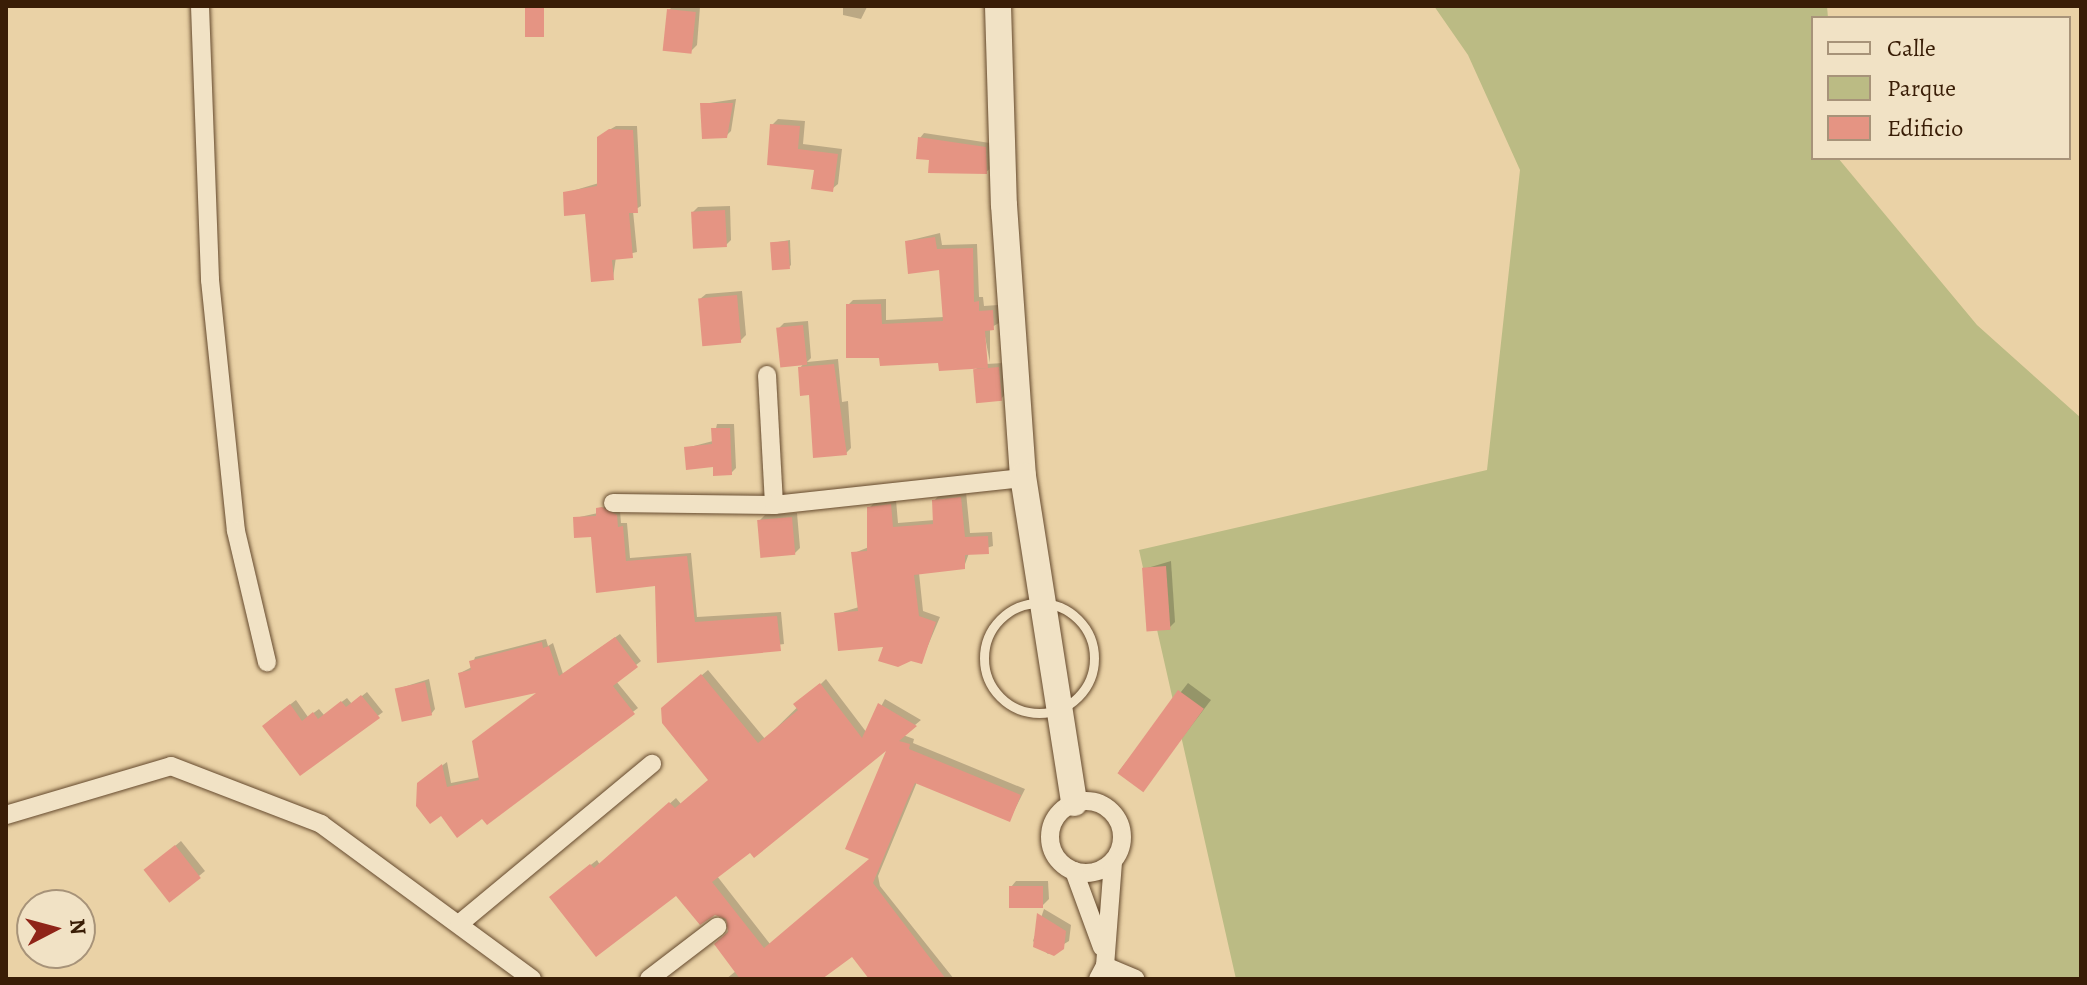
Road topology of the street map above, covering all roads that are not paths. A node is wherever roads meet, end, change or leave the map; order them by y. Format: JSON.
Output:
{"nodes":[{"id":1,"x":200,"y":6,"type":"edge"},
{"id":2,"x":998,"y":6,"type":"edge"},
{"id":3,"x":767,"y":375,"type":"dead end"},
{"id":4,"x":1023,"y":478,"type":"junction"},
{"id":5,"x":613,"y":503,"type":"dead end"},
{"id":6,"x":774,"y":505,"type":"junction"},
{"id":7,"x":1042,"y":604,"type":"junction"},
{"id":8,"x":267,"y":662,"type":"dead end"},
{"id":9,"x":1058,"y":708,"type":"junction"},
{"id":10,"x":652,"y":764,"type":"dead end"},
{"id":11,"x":1074,"y":803,"type":"junction"},
{"id":12,"x":6,"y":815,"type":"edge"},
{"id":13,"x":1113,"y":862,"type":"junction"},
{"id":14,"x":1074,"y":871,"type":"junction"},
{"id":15,"x":459,"y":924,"type":"junction"},
{"id":16,"x":717,"y":927,"type":"dead end"},
{"id":17,"x":1102,"y":966,"type":"edge"},
{"id":18,"x":532,"y":979,"type":"edge"},
{"id":19,"x":649,"y":979,"type":"edge"},
{"id":20,"x":1135,"y":979,"type":"edge"}],
"edges":[{"from":1,"to":8,"type":"street"},
{"from":2,"to":4,"type":"street"},
{"from":3,"to":6,"type":"street"},
{"from":4,"to":6,"type":"street"},
{"from":4,"to":7,"type":"street"},
{"from":5,"to":6,"type":"street"},
{"from":7,"to":9,"type":"street"},
{"from":7,"to":9,"type":"lane"},
{"from":7,"to":9,"type":"lane"},
{"from":9,"to":11,"type":"street"},
{"from":10,"to":15,"type":"street"},
{"from":11,"to":13,"type":"street"},
{"from":11,"to":14,"type":"street"},
{"from":12,"to":15,"type":"street"},
{"from":13,"to":14,"type":"street"},
{"from":13,"to":17,"type":"street"},
{"from":14,"to":17,"type":"street"},
{"from":15,"to":18,"type":"street"},
{"from":16,"to":19,"type":"street"},
{"from":17,"to":20,"type":"street"}]}
